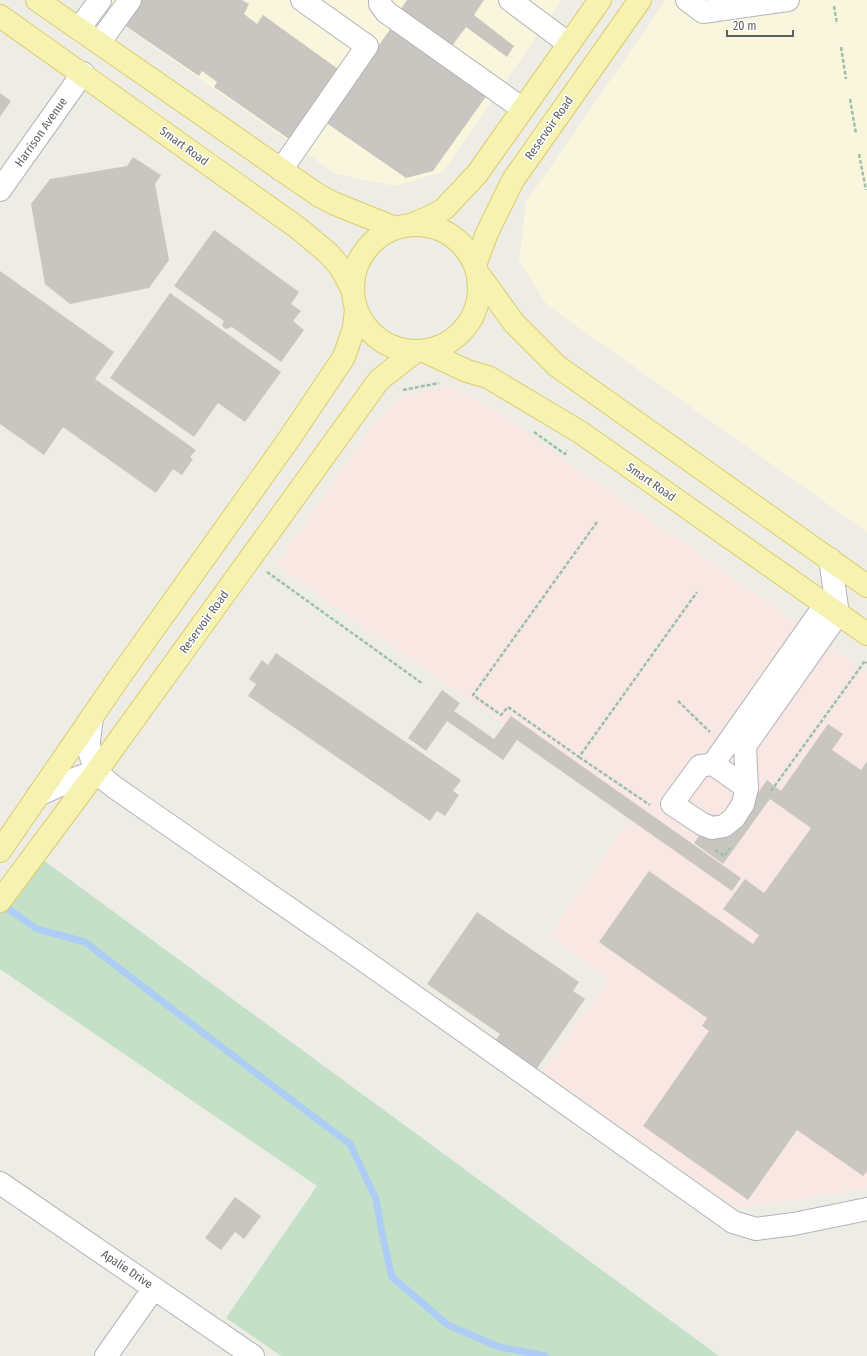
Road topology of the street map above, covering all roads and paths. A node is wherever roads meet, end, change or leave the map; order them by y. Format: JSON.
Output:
{"nodes":[{"id":1,"x":37,"y":0,"type":"edge"},
{"id":2,"x":100,"y":0,"type":"edge"},
{"id":3,"x":130,"y":0,"type":"edge"},
{"id":4,"x":302,"y":0,"type":"edge"},
{"id":5,"x":380,"y":0,"type":"edge"},
{"id":6,"x":510,"y":0,"type":"edge"},
{"id":7,"x":600,"y":0,"type":"edge"},
{"id":8,"x":640,"y":0,"type":"edge"},
{"id":9,"x":687,"y":0,"type":"edge"},
{"id":10,"x":788,"y":0,"type":"edge"},
{"id":11,"x":834,"y":6,"type":"dead end"},
{"id":12,"x":0,"y":16,"type":"edge"},
{"id":13,"x":837,"y":24,"type":"dead end"},
{"id":14,"x":79,"y":29,"type":"junction"},
{"id":15,"x":99,"y":43,"type":"junction"},
{"id":16,"x":569,"y":44,"type":"junction"},
{"id":17,"x":841,"y":47,"type":"dead end"},
{"id":18,"x":83,"y":74,"type":"junction"},
{"id":19,"x":846,"y":79,"type":"dead end"},
{"id":20,"x":850,"y":99,"type":"dead end"},
{"id":21,"x":523,"y":110,"type":"junction"},
{"id":22,"x":856,"y":134,"type":"dead end"},
{"id":23,"x":859,"y":154,"type":"dead end"},
{"id":24,"x":281,"y":170,"type":"junction"},
{"id":25,"x":0,"y":190,"type":"edge"},
{"id":26,"x":866,"y":190,"type":"dead end"},
{"id":27,"x":402,"y":227,"type":"junction"},
{"id":28,"x":476,"y":268,"type":"junction"},
{"id":29,"x":354,"y":300,"type":"junction"},
{"id":30,"x":420,"y":351,"type":"junction"},
{"id":31,"x":440,"y":383,"type":"dead end"},
{"id":32,"x":402,"y":390,"type":"dead end"},
{"id":33,"x":534,"y":432,"type":"dead end"},
{"id":34,"x":580,"y":432,"type":"junction"},
{"id":35,"x":597,"y":522,"type":"dead end"},
{"id":36,"x":830,"y":559,"type":"junction"},
{"id":37,"x":265,"y":570,"type":"dead end"},
{"id":38,"x":867,"y":585,"type":"edge"},
{"id":39,"x":697,"y":592,"type":"dead end"},
{"id":40,"x":832,"y":609,"type":"junction"},
{"id":41,"x":867,"y":634,"type":"edge"},
{"id":42,"x":867,"y":663,"type":"edge"},
{"id":43,"x":423,"y":684,"type":"dead end"},
{"id":44,"x":92,"y":717,"type":"junction"},
{"id":45,"x":713,"y":764,"type":"junction"},
{"id":46,"x":96,"y":772,"type":"junction"},
{"id":47,"x":747,"y":788,"type":"junction"},
{"id":48,"x":771,"y":791,"type":"dead end"},
{"id":49,"x":38,"y":795,"type":"junction"},
{"id":50,"x":0,"y":851,"type":"edge"},
{"id":51,"x":4,"y":896,"type":"edge"},
{"id":52,"x":0,"y":1183,"type":"edge"},
{"id":53,"x":867,"y":1209,"type":"edge"},
{"id":54,"x":154,"y":1288,"type":"junction"},
{"id":55,"x":106,"y":1356,"type":"edge"},
{"id":56,"x":253,"y":1356,"type":"edge"}],
"edges":[{"from":1,"to":14,"type":"main road"},
{"from":2,"to":14,"type":"street"},
{"from":3,"to":15,"type":"street"},
{"from":4,"to":24,"type":"street"},
{"from":5,"to":21,"type":"street"},
{"from":6,"to":16,"type":"street"},
{"from":7,"to":16,"type":"main road"},
{"from":8,"to":28,"type":"main road","name":"Reservoir Road"},
{"from":9,"to":10,"type":"street"},
{"from":11,"to":13,"type":"path"},
{"from":12,"to":18,"type":"main road","name":"Smart Road"},
{"from":14,"to":15,"type":"main road"},
{"from":15,"to":24,"type":"main road"},
{"from":16,"to":21,"type":"main road"},
{"from":17,"to":19,"type":"path"},
{"from":18,"to":25,"type":"street","name":"Harrison Avenue"},
{"from":18,"to":29,"type":"main road","name":"Smart Road"},
{"from":20,"to":22,"type":"path"},
{"from":21,"to":27,"type":"main road"},
{"from":23,"to":26,"type":"path"},
{"from":24,"to":27,"type":"main road"},
{"from":27,"to":28,"type":"main road"},
{"from":27,"to":29,"type":"main road"},
{"from":28,"to":30,"type":"main road"},
{"from":28,"to":36,"type":"main road"},
{"from":29,"to":30,"type":"main road"},
{"from":29,"to":44,"type":"main road"},
{"from":30,"to":34,"type":"main road","name":"Smart Road"},
{"from":30,"to":46,"type":"main road","name":"Reservoir Road"},
{"from":31,"to":32,"type":"path"},
{"from":33,"to":34,"type":"path"},
{"from":34,"to":40,"type":"main road","name":"Smart Road"},
{"from":35,"to":39,"type":"path"},
{"from":36,"to":38,"type":"main road"},
{"from":36,"to":40,"type":"street"},
{"from":37,"to":43,"type":"path"},
{"from":40,"to":41,"type":"main road","name":"Smart Road"},
{"from":40,"to":45,"type":"street"},
{"from":40,"to":47,"type":"street"},
{"from":42,"to":48,"type":"path"},
{"from":44,"to":46,"type":"street"},
{"from":44,"to":49,"type":"main road"},
{"from":45,"to":47,"type":"street"},
{"from":45,"to":47,"type":"street"},
{"from":46,"to":49,"type":"street"},
{"from":46,"to":51,"type":"main road","name":"Reservoir Road"},
{"from":46,"to":53,"type":"street"},
{"from":49,"to":50,"type":"main road"},
{"from":52,"to":54,"type":"street","name":"Apalie Drive"},
{"from":54,"to":55,"type":"street"},
{"from":54,"to":56,"type":"street","name":"Apalie Drive"}]}
